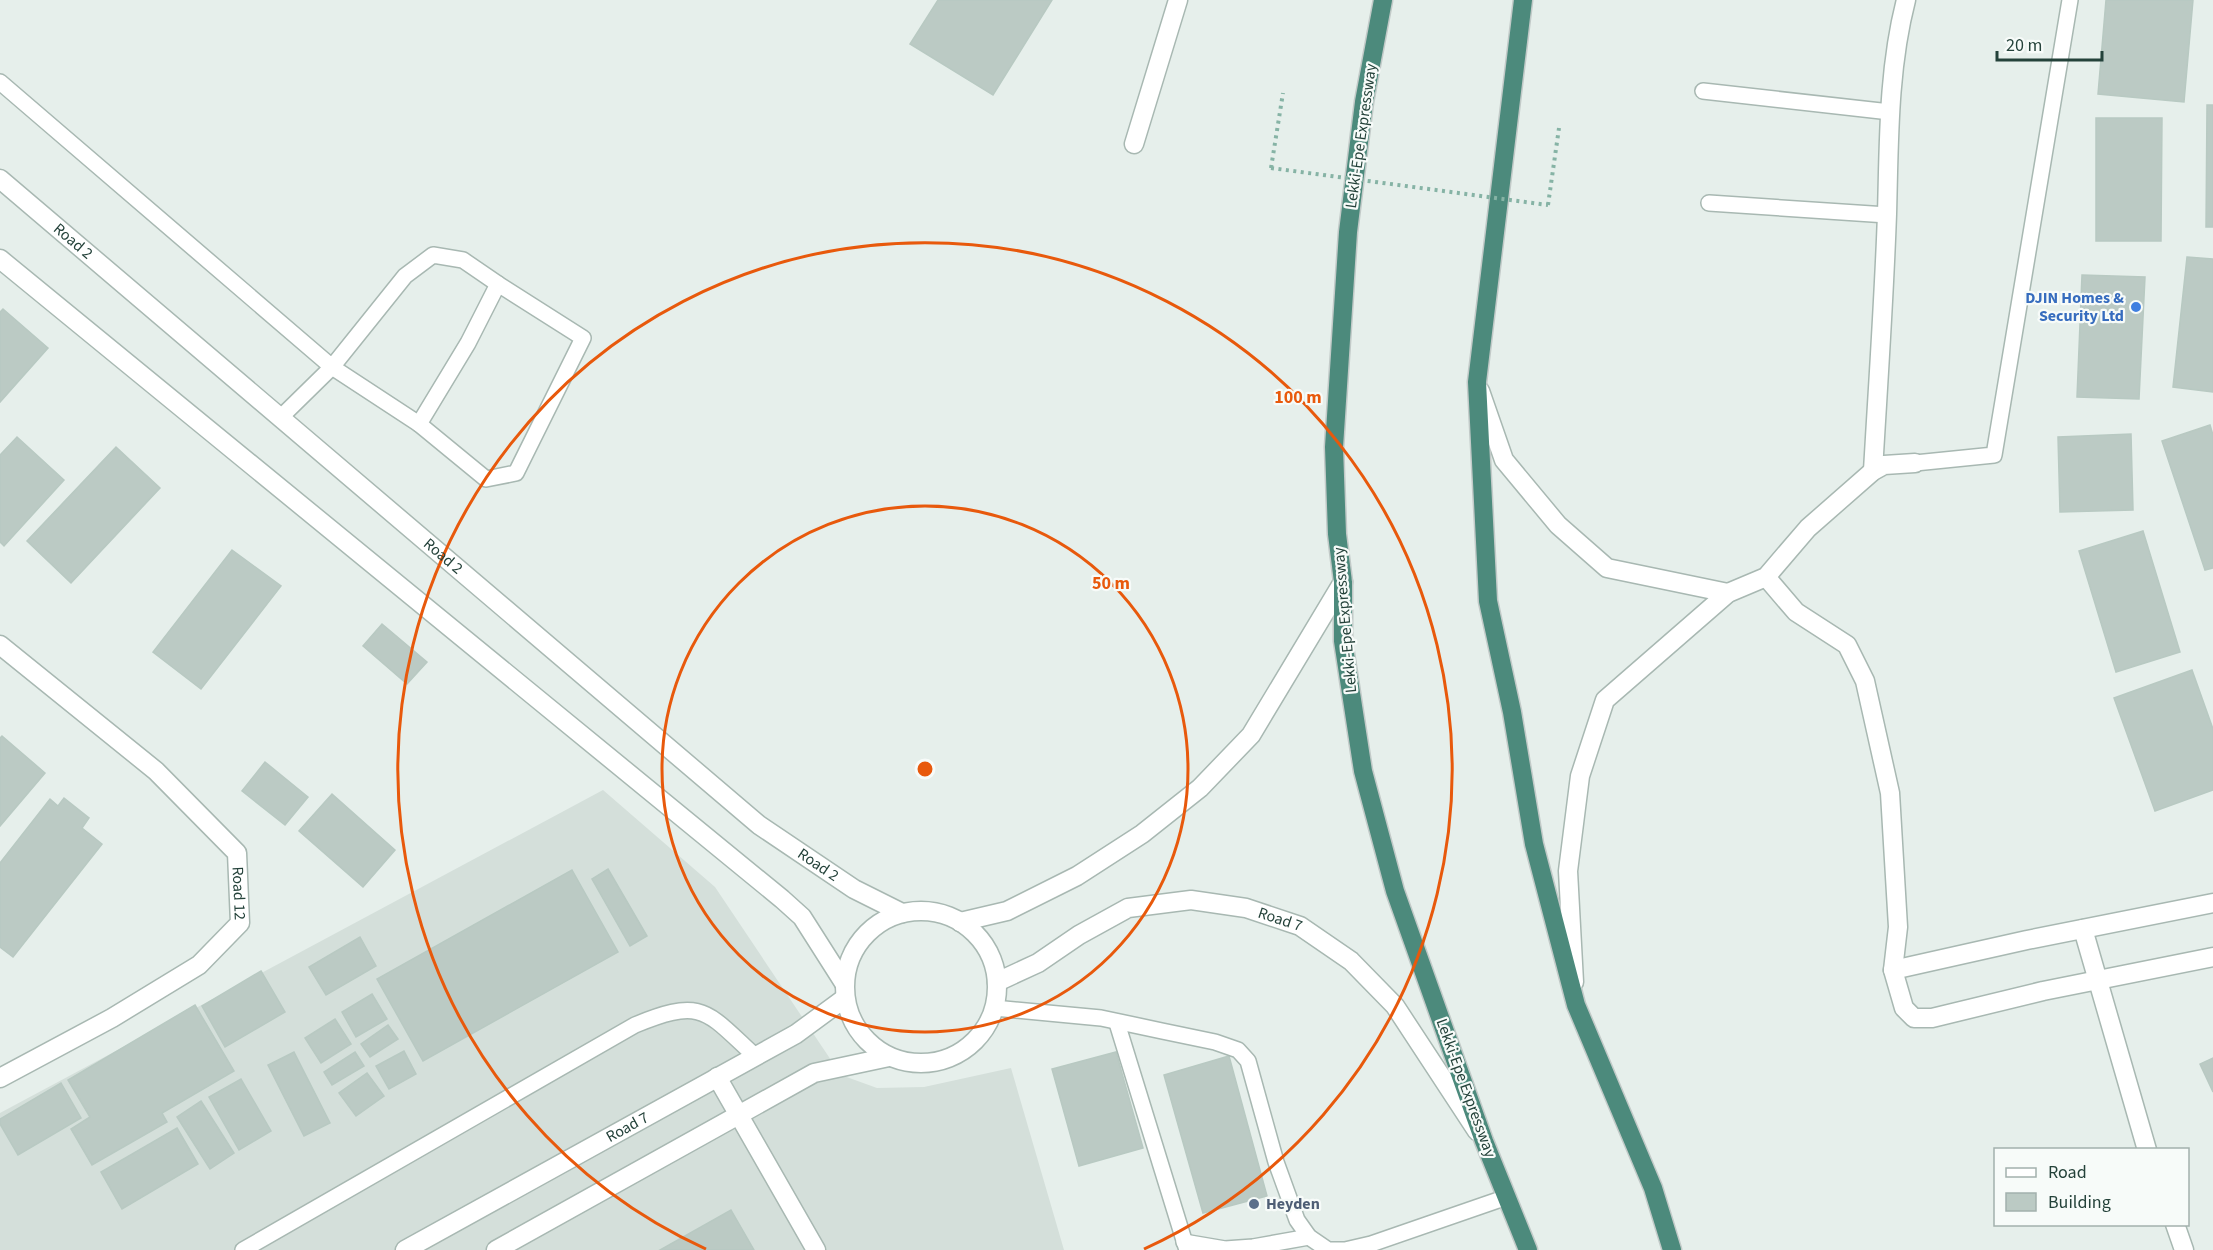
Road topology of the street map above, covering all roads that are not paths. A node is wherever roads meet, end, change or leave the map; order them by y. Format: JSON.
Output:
{"nodes":[{"id":1,"x":1178,"y":0,"type":"edge"},
{"id":2,"x":1383,"y":0,"type":"edge"},
{"id":3,"x":1523,"y":0,"type":"edge"},
{"id":4,"x":1906,"y":0,"type":"edge"},
{"id":5,"x":2070,"y":0,"type":"edge"},
{"id":6,"x":0,"y":82,"type":"edge"},
{"id":7,"x":1703,"y":91,"type":"dead end"},
{"id":8,"x":1890,"y":112,"type":"junction"},
{"id":9,"x":1134,"y":144,"type":"dead end"},
{"id":10,"x":0,"y":179,"type":"edge"},
{"id":11,"x":1709,"y":203,"type":"dead end"},
{"id":12,"x":1887,"y":215,"type":"junction"},
{"id":13,"x":0,"y":259,"type":"edge"},
{"id":14,"x":498,"y":284,"type":"junction"},
{"id":15,"x":332,"y":367,"type":"junction"},
{"id":16,"x":1477,"y":382,"type":"junction"},
{"id":17,"x":281,"y":417,"type":"junction"},
{"id":18,"x":419,"y":424,"type":"junction"},
{"id":19,"x":1915,"y":463,"type":"joint"},
{"id":20,"x":1873,"y":471,"type":"junction"},
{"id":21,"x":1766,"y":576,"type":"junction"},
{"id":22,"x":1343,"y":582,"type":"junction"},
{"id":23,"x":1728,"y":593,"type":"junction"},
{"id":24,"x":0,"y":645,"type":"edge"},
{"id":25,"x":2213,"y":903,"type":"edge"},
{"id":26,"x":902,"y":913,"type":"junction"},
{"id":27,"x":960,"y":922,"type":"junction"},
{"id":28,"x":2083,"y":928,"type":"junction"},
{"id":29,"x":2213,"y":957,"type":"edge"},
{"id":30,"x":1893,"y":970,"type":"junction"},
{"id":31,"x":997,"y":981,"type":"junction"},
{"id":32,"x":2098,"y":981,"type":"junction"},
{"id":33,"x":845,"y":990,"type":"junction"},
{"id":34,"x":1576,"y":1005,"type":"junction"},
{"id":35,"x":994,"y":1008,"type":"junction"},
{"id":36,"x":1118,"y":1023,"type":"junction"},
{"id":37,"x":755,"y":1056,"type":"junction"},
{"id":38,"x":890,"y":1057,"type":"junction"},
{"id":39,"x":717,"y":1077,"type":"junction"},
{"id":40,"x":0,"y":1078,"type":"edge"},
{"id":41,"x":738,"y":1115,"type":"junction"},
{"id":42,"x":1484,"y":1141,"type":"junction"},
{"id":43,"x":2147,"y":1148,"type":"edge"},
{"id":44,"x":1507,"y":1197,"type":"junction"},
{"id":45,"x":2176,"y":1226,"type":"edge"},
{"id":46,"x":1309,"y":1237,"type":"junction"},
{"id":47,"x":1186,"y":1246,"type":"edge"},
{"id":48,"x":243,"y":1250,"type":"edge"},
{"id":49,"x":405,"y":1250,"type":"edge"},
{"id":50,"x":496,"y":1250,"type":"edge"},
{"id":51,"x":816,"y":1250,"type":"edge"},
{"id":52,"x":1328,"y":1250,"type":"edge"},
{"id":53,"x":1528,"y":1250,"type":"edge"},
{"id":54,"x":1672,"y":1250,"type":"edge"},
{"id":55,"x":2184,"y":1250,"type":"edge"}],
"edges":[{"from":1,"to":9,"type":"street"},
{"from":2,"to":22,"type":"highway","name":"Lekki-Epe Expressway"},
{"from":3,"to":16,"type":"highway"},
{"from":4,"to":8,"type":"street"},
{"from":5,"to":19,"type":"lane"},
{"from":6,"to":15,"type":"lane"},
{"from":7,"to":8,"type":"lane"},
{"from":8,"to":12,"type":"street"},
{"from":10,"to":17,"type":"street","name":"Road 2"},
{"from":11,"to":12,"type":"lane"},
{"from":12,"to":20,"type":"street"},
{"from":13,"to":33,"type":"street"},
{"from":14,"to":15,"type":"lane"},
{"from":14,"to":18,"type":"lane"},
{"from":14,"to":18,"type":"lane"},
{"from":15,"to":17,"type":"lane"},
{"from":15,"to":18,"type":"lane"},
{"from":16,"to":23,"type":"street"},
{"from":16,"to":34,"type":"highway"},
{"from":17,"to":26,"type":"street","name":"Road 2"},
{"from":19,"to":20,"type":"street"},
{"from":20,"to":21,"type":"street"},
{"from":21,"to":23,"type":"street"},
{"from":21,"to":30,"type":"street"},
{"from":22,"to":27,"type":"street"},
{"from":22,"to":42,"type":"highway","name":"Lekki-Epe Expressway"},
{"from":23,"to":34,"type":"street"},
{"from":24,"to":40,"type":"street","name":"Road 12"},
{"from":25,"to":28,"type":"street"},
{"from":26,"to":27,"type":"street"},
{"from":26,"to":33,"type":"street"},
{"from":27,"to":31,"type":"street"},
{"from":28,"to":30,"type":"street"},
{"from":28,"to":32,"type":"street"},
{"from":29,"to":32,"type":"street"},
{"from":30,"to":32,"type":"street"},
{"from":31,"to":35,"type":"street"},
{"from":31,"to":42,"type":"street","name":"Road 7"},
{"from":32,"to":43,"type":"street"},
{"from":33,"to":37,"type":"street","name":"Road 7"},
{"from":33,"to":38,"type":"street"},
{"from":34,"to":54,"type":"highway"},
{"from":35,"to":36,"type":"lane"},
{"from":35,"to":38,"type":"street"},
{"from":36,"to":46,"type":"lane"},
{"from":36,"to":47,"type":"lane"},
{"from":37,"to":39,"type":"street","name":"Road 7"},
{"from":37,"to":48,"type":"lane"},
{"from":38,"to":41,"type":"street"},
{"from":39,"to":41,"type":"street"},
{"from":39,"to":49,"type":"street","name":"Road 7"},
{"from":41,"to":50,"type":"street"},
{"from":41,"to":51,"type":"street"},
{"from":42,"to":44,"type":"highway","name":"Lekki-Epe Expressway"},
{"from":44,"to":52,"type":"lane"},
{"from":44,"to":53,"type":"highway","name":"Lekki-Epe Expressway"},
{"from":45,"to":55,"type":"street"},
{"from":46,"to":47,"type":"lane"},
{"from":46,"to":52,"type":"lane"}]}
